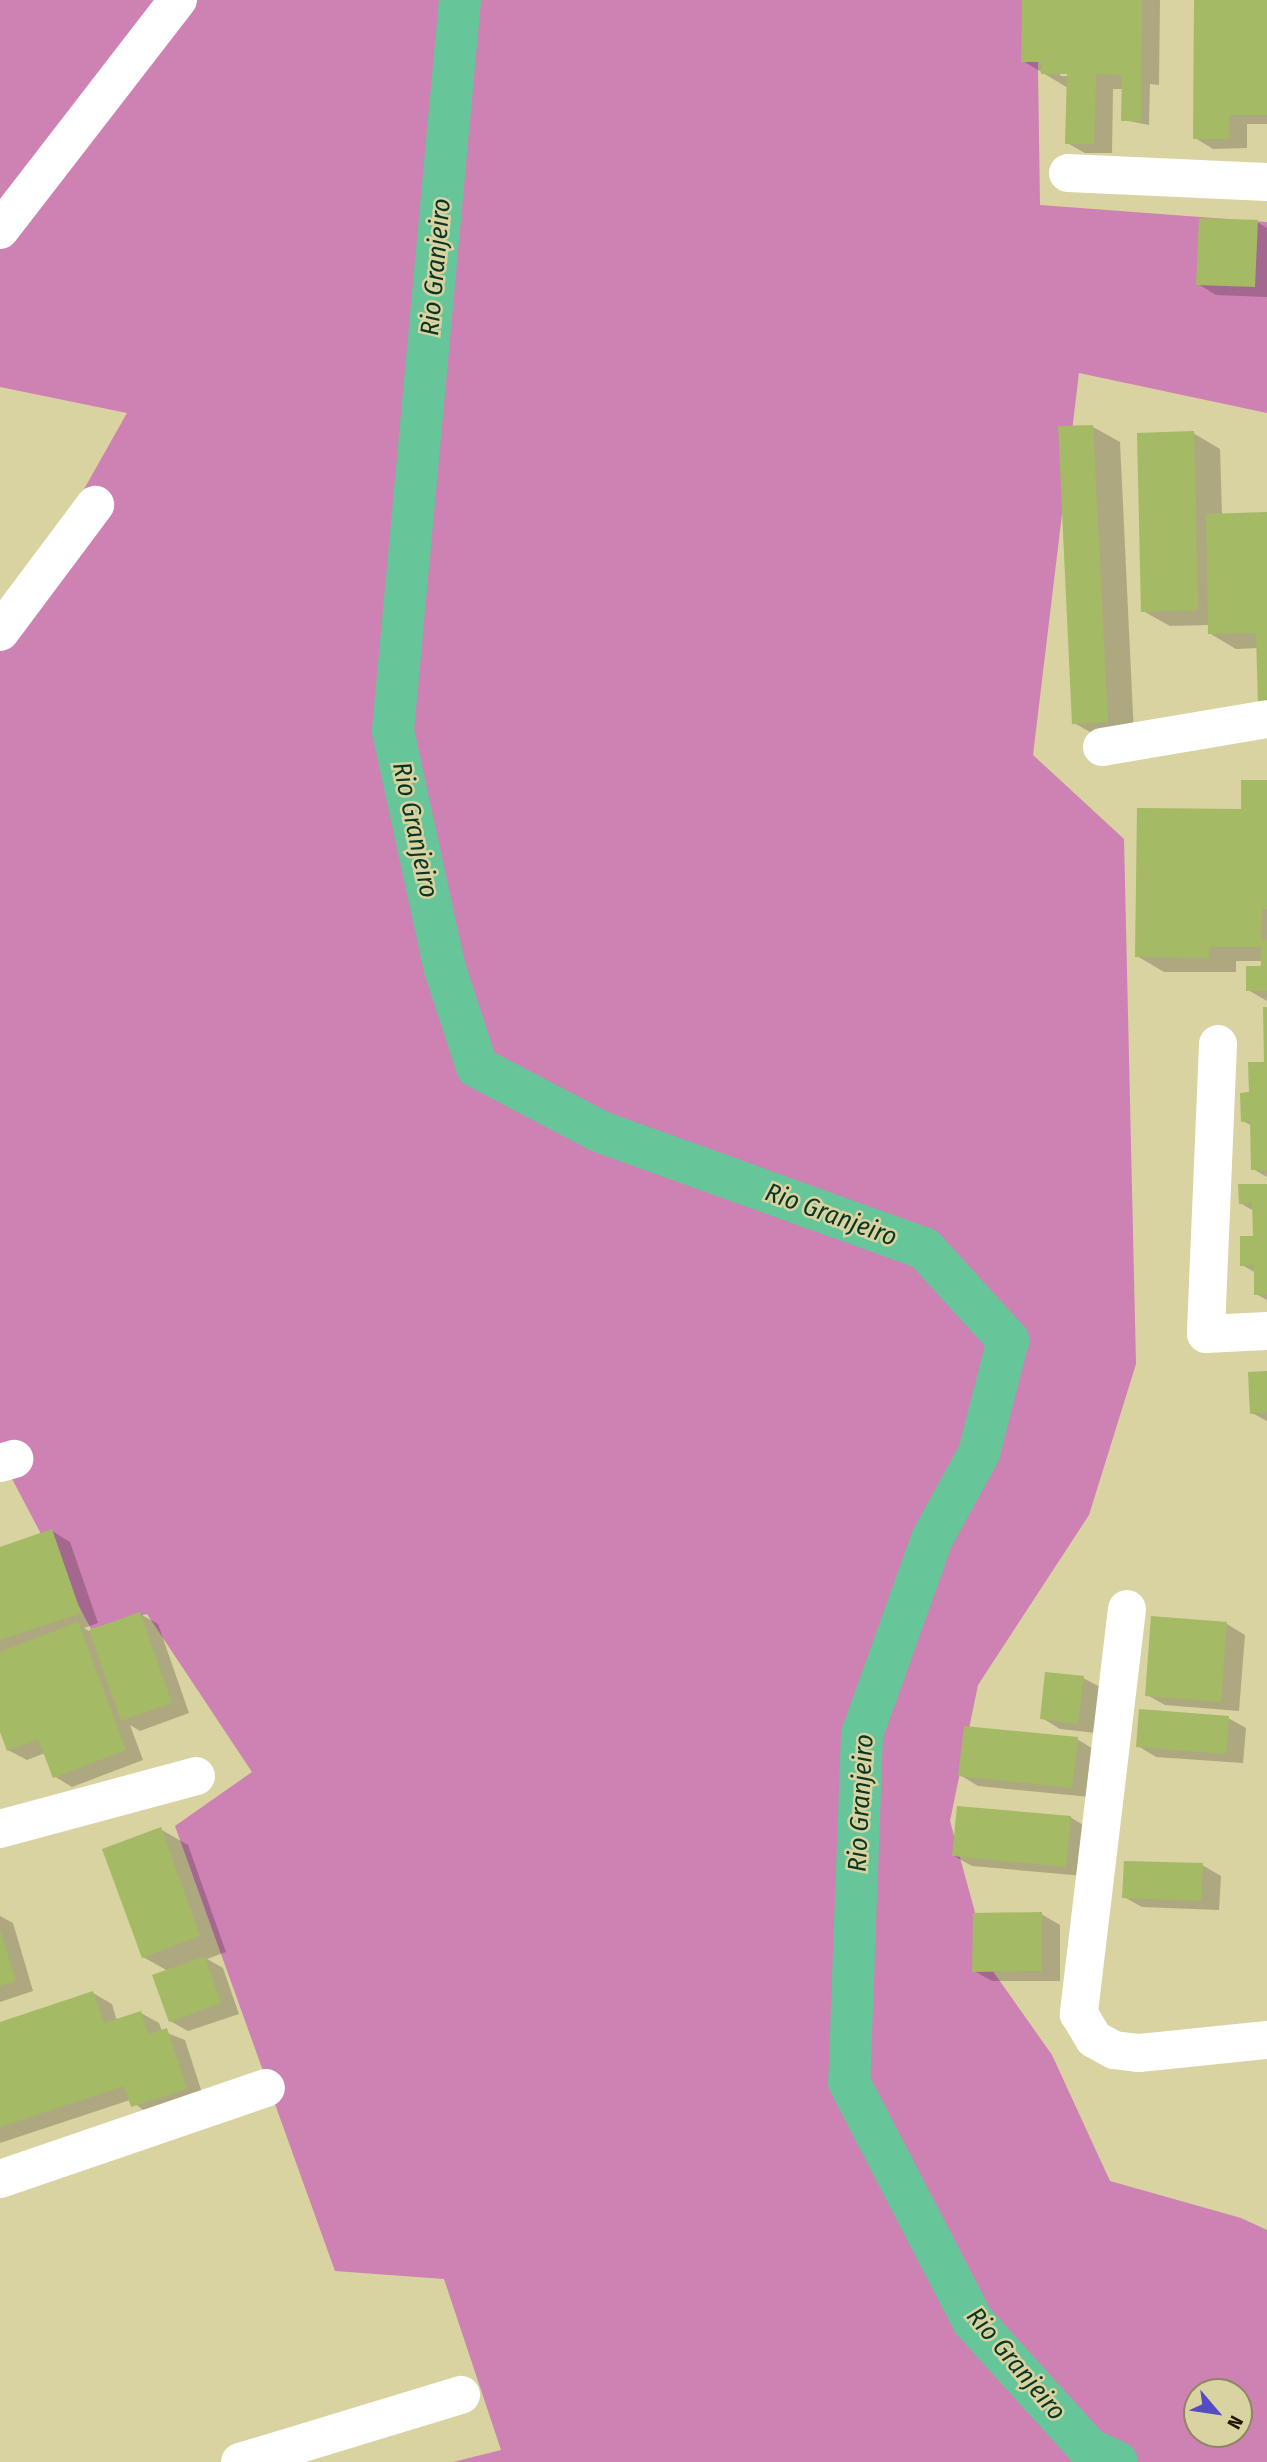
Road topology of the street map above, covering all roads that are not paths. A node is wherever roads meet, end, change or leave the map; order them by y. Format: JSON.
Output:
{"nodes":[{"id":1,"x":178,"y":0,"type":"edge"},
{"id":2,"x":1068,"y":173,"type":"dead end"},
{"id":3,"x":1267,"y":182,"type":"edge"},
{"id":4,"x":0,"y":230,"type":"edge"},
{"id":5,"x":95,"y":505,"type":"dead end"},
{"id":6,"x":0,"y":632,"type":"edge"},
{"id":7,"x":1267,"y":719,"type":"edge"},
{"id":8,"x":1102,"y":747,"type":"dead end"},
{"id":9,"x":1217,"y":1044,"type":"dead end"},
{"id":10,"x":1267,"y":1331,"type":"edge"},
{"id":11,"x":1127,"y":1609,"type":"dead end"},
{"id":12,"x":197,"y":1776,"type":"dead end"},
{"id":13,"x":0,"y":1829,"type":"edge"},
{"id":14,"x":1267,"y":2040,"type":"edge"},
{"id":15,"x":265,"y":2088,"type":"dead end"},
{"id":16,"x":0,"y":2179,"type":"edge"},
{"id":17,"x":461,"y":2395,"type":"dead end"},
{"id":18,"x":240,"y":2462,"type":"edge"}],
"edges":[{"from":1,"to":4,"type":"street"},
{"from":2,"to":3,"type":"street"},
{"from":5,"to":6,"type":"street"},
{"from":7,"to":8,"type":"street"},
{"from":9,"to":10,"type":"street"},
{"from":11,"to":14,"type":"street"},
{"from":12,"to":13,"type":"street"},
{"from":15,"to":16,"type":"street"},
{"from":17,"to":18,"type":"street"}]}
